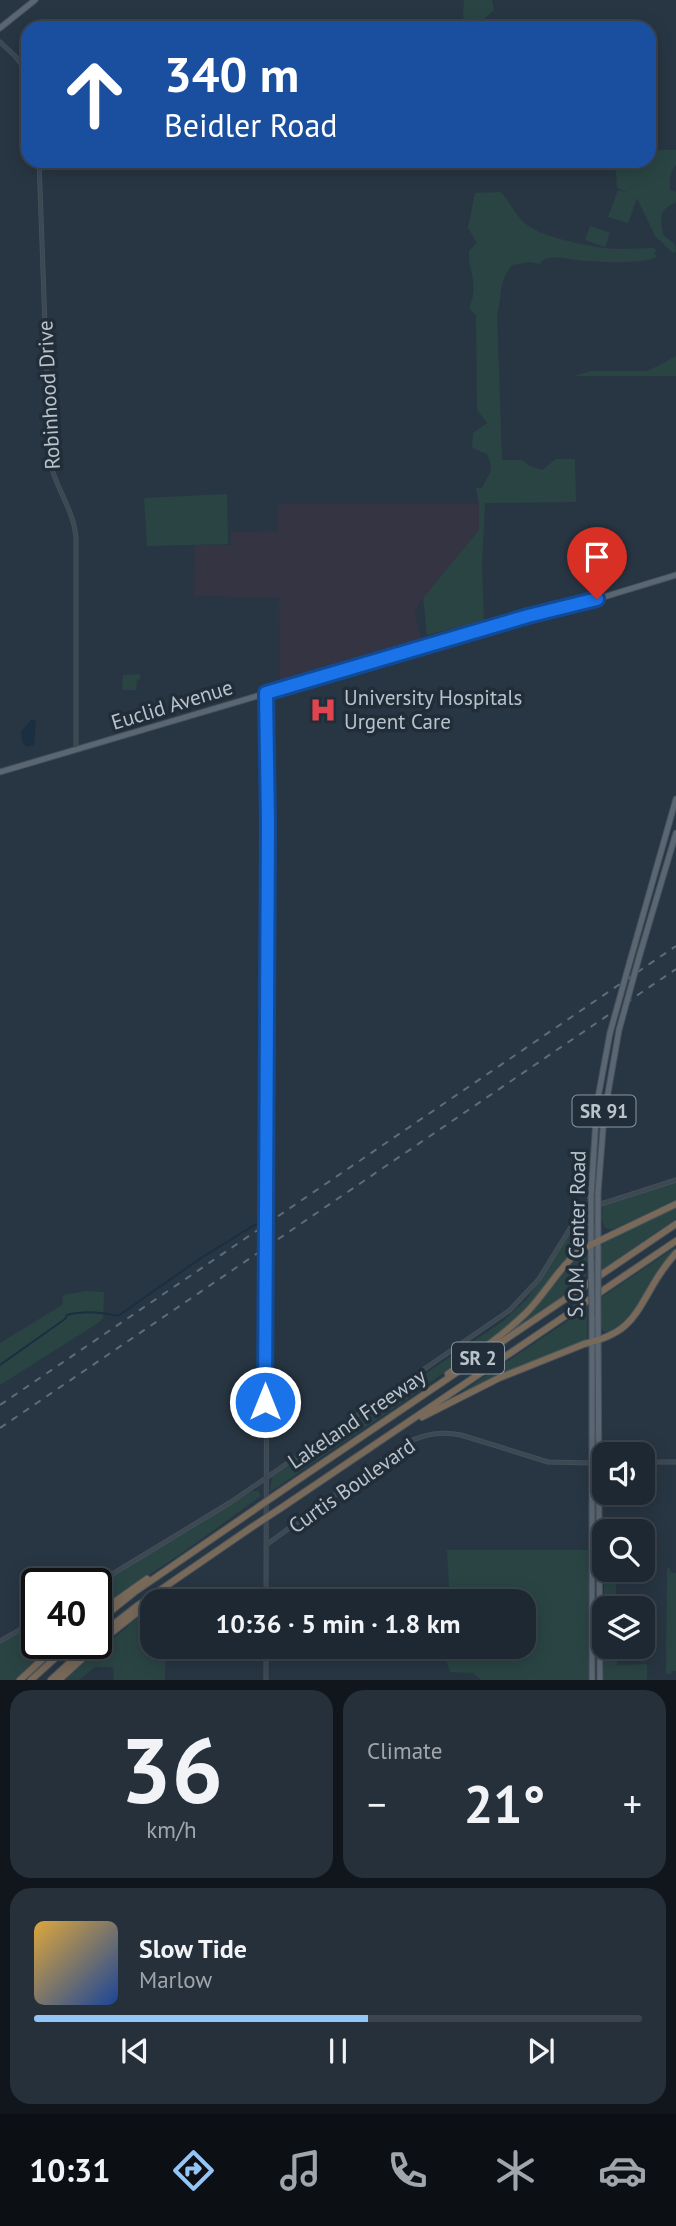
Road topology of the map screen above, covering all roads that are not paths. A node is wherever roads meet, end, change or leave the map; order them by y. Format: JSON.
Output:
{"nodes":[{"id":1,"x":35,"y":0,"type":"edge"},
{"id":2,"x":0,"y":28,"type":"edge"},
{"id":3,"x":0,"y":42,"type":"edge"},
{"id":4,"x":21,"y":65,"type":"edge"},
{"id":5,"x":39,"y":168,"type":"edge"},
{"id":6,"x":676,"y":575,"type":"edge"},
{"id":7,"x":266,"y":693,"type":"junction"},
{"id":8,"x":76,"y":751,"type":"junction"},
{"id":9,"x":0,"y":772,"type":"edge"},
{"id":10,"x":676,"y":799,"type":"edge"},
{"id":11,"x":676,"y":833,"type":"edge"},
{"id":12,"x":676,"y":1180,"type":"edge"},
{"id":13,"x":676,"y":1204,"type":"edge"},
{"id":14,"x":676,"y":1224,"type":"edge"},
{"id":15,"x":598,"y":1240,"type":"junction"},
{"id":16,"x":676,"y":1241,"type":"edge"},
{"id":17,"x":591,"y":1244,"type":"junction"},
{"id":18,"x":676,"y":1253,"type":"edge"},
{"id":19,"x":595,"y":1342,"type":"junction"},
{"id":20,"x":365,"y":1436,"type":"junction"},
{"id":21,"x":386,"y":1437,"type":"junction"},
{"id":22,"x":597,"y":1442,"type":"edge"},
{"id":23,"x":655,"y":1462,"type":"edge"},
{"id":24,"x":676,"y":1462,"type":"edge"},
{"id":25,"x":592,"y":1463,"type":"edge"},
{"id":26,"x":265,"y":1479,"type":"junction"},
{"id":27,"x":597,"y":1505,"type":"edge"},
{"id":28,"x":598,"y":1505,"type":"edge"},
{"id":29,"x":266,"y":1545,"type":"junction"},
{"id":30,"x":194,"y":1552,"type":"junction"},
{"id":31,"x":112,"y":1574,"type":"edge"},
{"id":32,"x":178,"y":1578,"type":"junction"},
{"id":33,"x":166,"y":1589,"type":"edge"},
{"id":34,"x":266,"y":1589,"type":"edge"},
{"id":35,"x":112,"y":1604,"type":"edge"},
{"id":36,"x":112,"y":1610,"type":"edge"},
{"id":37,"x":140,"y":1610,"type":"edge"},
{"id":38,"x":112,"y":1626,"type":"edge"},
{"id":39,"x":21,"y":1629,"type":"edge"},
{"id":40,"x":0,"y":1641,"type":"edge"},
{"id":41,"x":43,"y":1659,"type":"edge"},
{"id":42,"x":54,"y":1659,"type":"edge"},
{"id":43,"x":74,"y":1659,"type":"edge"},
{"id":44,"x":266,"y":1659,"type":"edge"},
{"id":45,"x":20,"y":1680,"type":"edge"},
{"id":46,"x":31,"y":1680,"type":"edge"},
{"id":47,"x":51,"y":1680,"type":"edge"},
{"id":48,"x":59,"y":1680,"type":"edge"},
{"id":49,"x":266,"y":1680,"type":"edge"},
{"id":50,"x":592,"y":1680,"type":"edge"},
{"id":51,"x":600,"y":1680,"type":"edge"}],
"edges":[{"from":1,"to":2,"type":"main road"},
{"from":3,"to":4,"type":"street"},
{"from":5,"to":8,"type":"street","name":"Robinhood Drive"},
{"from":6,"to":7,"type":"main road","name":"Euclid Avenue"},
{"from":7,"to":8,"type":"main road","name":"Euclid Avenue"},
{"from":7,"to":26,"type":"street"},
{"from":8,"to":9,"type":"main road","name":"Euclid Avenue"},
{"from":10,"to":17,"type":"main road","name":"S.O.M. Center Road","number":"SR 91","bridge":true},
{"from":11,"to":15,"type":"main road","name":"S.O.M. Center Road","number":"SR 91","bridge":true},
{"from":12,"to":26,"type":"street"},
{"from":13,"to":15,"type":"highway"},
{"from":14,"to":20,"type":"highway","name":"Lakeland Freeway","number":"SR 2"},
{"from":15,"to":17,"type":"highway"},
{"from":15,"to":19,"type":"main road","name":"S.O.M. Center Road","number":"SR 91","bridge":true},
{"from":16,"to":21,"type":"highway","name":"Lakeland Freeway","number":"SR 2"},
{"from":17,"to":19,"type":"main road","name":"S.O.M. Center Road","number":"SR 91","bridge":true},
{"from":17,"to":20,"type":"highway"},
{"from":18,"to":19,"type":"highway"},
{"from":19,"to":21,"type":"highway"},
{"from":19,"to":22,"type":"main road","name":"S.O.M. Center Road","number":"SR 91"},
{"from":20,"to":30,"type":"highway","name":"Lakeland Freeway","number":"SR 2","bridge":true},
{"from":21,"to":32,"type":"highway","name":"Lakeland Freeway","number":"SR 2","bridge":true},
{"from":23,"to":24,"type":"street"},
{"from":25,"to":29,"type":"street","name":"Curtis Boulevard"},
{"from":26,"to":29,"type":"street"},
{"from":26,"to":31,"type":"street"},
{"from":27,"to":50,"type":"main road","name":"S.O.M. Center Road","number":"SR 91"},
{"from":28,"to":51,"type":"main road","name":"S.O.M. Center Road","number":"SR 91"},
{"from":29,"to":34,"type":"street"},
{"from":30,"to":35,"type":"highway"},
{"from":30,"to":36,"type":"highway","name":"Lakeland Freeway","number":"SR 2"},
{"from":32,"to":33,"type":"highway"},
{"from":32,"to":38,"type":"highway","name":"Lakeland Freeway","number":"SR 2"},
{"from":37,"to":48,"type":"highway"},
{"from":39,"to":40,"type":"street"},
{"from":41,"to":45,"type":"highway"},
{"from":42,"to":46,"type":"highway"},
{"from":43,"to":47,"type":"highway"},
{"from":44,"to":49,"type":"street"}]}
